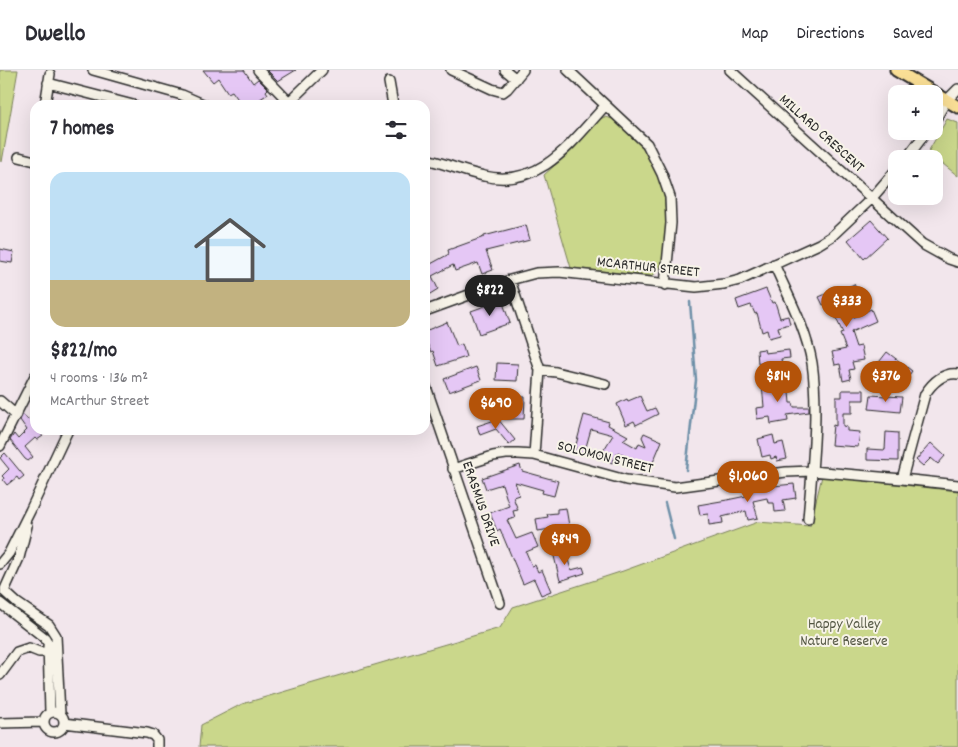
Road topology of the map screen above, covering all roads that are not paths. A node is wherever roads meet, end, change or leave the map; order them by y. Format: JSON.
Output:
{"nodes":[{"id":1,"x":93,"y":70,"type":"edge"},
{"id":2,"x":258,"y":70,"type":"edge"},
{"id":3,"x":451,"y":70,"type":"edge"},
{"id":4,"x":505,"y":70,"type":"edge"},
{"id":5,"x":523,"y":70,"type":"edge"},
{"id":6,"x":568,"y":70,"type":"edge"},
{"id":7,"x":730,"y":70,"type":"edge"},
{"id":8,"x":896,"y":70,"type":"edge"},
{"id":9,"x":318,"y":71,"type":"edge"},
{"id":10,"x":117,"y":73,"type":"edge"},
{"id":11,"x":516,"y":79,"type":"junction"},
{"id":12,"x":389,"y":82,"type":"dead end"},
{"id":13,"x":958,"y":89,"type":"edge"},
{"id":14,"x":45,"y":100,"type":"edge"},
{"id":15,"x":117,"y":100,"type":"edge"},
{"id":16,"x":194,"y":100,"type":"edge"},
{"id":17,"x":284,"y":100,"type":"edge"},
{"id":18,"x":291,"y":100,"type":"edge"},
{"id":19,"x":392,"y":100,"type":"edge"},
{"id":20,"x":946,"y":101,"type":"junction"},
{"id":21,"x":606,"y":106,"type":"junction"},
{"id":22,"x":943,"y":106,"type":"edge"},
{"id":23,"x":958,"y":107,"type":"edge"},
{"id":24,"x":921,"y":140,"type":"edge"},
{"id":25,"x":913,"y":150,"type":"edge"},
{"id":26,"x":20,"y":157,"type":"dead end"},
{"id":27,"x":30,"y":160,"type":"edge"},
{"id":28,"x":430,"y":160,"type":"edge"},
{"id":29,"x":888,"y":179,"type":"edge"},
{"id":30,"x":871,"y":198,"type":"junction"},
{"id":31,"x":958,"y":262,"type":"edge"},
{"id":32,"x":774,"y":264,"type":"junction"},
{"id":33,"x":510,"y":280,"type":"junction"},
{"id":34,"x":665,"y":285,"type":"junction"},
{"id":35,"x":430,"y":309,"type":"edge"},
{"id":36,"x":540,"y":370,"type":"junction"},
{"id":37,"x":958,"y":374,"type":"edge"},
{"id":38,"x":605,"y":384,"type":"dead end"},
{"id":39,"x":30,"y":393,"type":"edge"},
{"id":40,"x":430,"y":399,"type":"edge"},
{"id":41,"x":0,"y":401,"type":"edge"},
{"id":42,"x":16,"y":414,"type":"junction"},
{"id":43,"x":66,"y":435,"type":"edge"},
{"id":44,"x":0,"y":446,"type":"edge"},
{"id":45,"x":534,"y":455,"type":"junction"},
{"id":46,"x":453,"y":469,"type":"junction"},
{"id":47,"x":812,"y":471,"type":"junction"},
{"id":48,"x":902,"y":479,"type":"junction"},
{"id":49,"x":958,"y":486,"type":"edge"},
{"id":50,"x":30,"y":511,"type":"junction"},
{"id":51,"x":808,"y":519,"type":"dead end"},
{"id":52,"x":0,"y":564,"type":"edge"},
{"id":53,"x":0,"y":580,"type":"edge"},
{"id":54,"x":5,"y":591,"type":"junction"},
{"id":55,"x":0,"y":602,"type":"edge"},
{"id":56,"x":500,"y":603,"type":"dead end"},
{"id":57,"x":53,"y":652,"type":"junction"},
{"id":58,"x":0,"y":675,"type":"edge"},
{"id":59,"x":50,"y":712,"type":"junction"},
{"id":60,"x":60,"y":714,"type":"junction"},
{"id":61,"x":43,"y":722,"type":"junction"},
{"id":62,"x":64,"y":722,"type":"junction"},
{"id":63,"x":0,"y":723,"type":"edge"},
{"id":64,"x":156,"y":747,"type":"edge"}],
"edges":[{"from":1,"to":10,"type":"street"},
{"from":2,"to":17,"type":"street"},
{"from":3,"to":11,"type":"street"},
{"from":4,"to":11,"type":"street"},
{"from":5,"to":11,"type":"street"},
{"from":6,"to":21,"type":"street"},
{"from":7,"to":30,"type":"street","name":"MILLARD CRESCENT"},
{"from":8,"to":20,"type":"main road"},
{"from":9,"to":18,"type":"street"},
{"from":10,"to":16,"type":"street"},
{"from":12,"to":19,"type":"street"},
{"from":13,"to":20,"type":"street"},
{"from":14,"to":15,"type":"street"},
{"from":20,"to":22,"type":"street"},
{"from":20,"to":23,"type":"main road"},
{"from":21,"to":28,"type":"street"},
{"from":21,"to":34,"type":"street"},
{"from":24,"to":25,"type":"street"},
{"from":26,"to":27,"type":"street"},
{"from":29,"to":30,"type":"street","name":"MCARTHUR STREET"},
{"from":30,"to":31,"type":"street","name":"MILLARD CRESCENT"},
{"from":30,"to":32,"type":"street","name":"MCARTHUR STREET"},
{"from":32,"to":34,"type":"street","name":"MCARTHUR STREET"},
{"from":32,"to":47,"type":"street"},
{"from":33,"to":34,"type":"street","name":"MCARTHUR STREET"},
{"from":33,"to":35,"type":"street","name":"MCARTHUR STREET"},
{"from":33,"to":36,"type":"street"},
{"from":36,"to":38,"type":"street"},
{"from":36,"to":45,"type":"street"},
{"from":37,"to":48,"type":"street"},
{"from":39,"to":42,"type":"street"},
{"from":40,"to":46,"type":"street","name":"ERASMUS DRIVE"},
{"from":41,"to":42,"type":"street"},
{"from":42,"to":44,"type":"street"},
{"from":43,"to":50,"type":"street"},
{"from":45,"to":46,"type":"street","name":"SOLOMON STREET"},
{"from":45,"to":47,"type":"street","name":"SOLOMON STREET"},
{"from":46,"to":56,"type":"street","name":"ERASMUS DRIVE"},
{"from":47,"to":48,"type":"street","name":"SOLOMON STREET"},
{"from":47,"to":51,"type":"street"},
{"from":48,"to":49,"type":"street","name":"SOLOMON STREET"},
{"from":50,"to":52,"type":"street"},
{"from":50,"to":54,"type":"street"},
{"from":53,"to":54,"type":"street"},
{"from":54,"to":55,"type":"street"},
{"from":54,"to":57,"type":"street"},
{"from":55,"to":57,"type":"street"},
{"from":57,"to":58,"type":"street"},
{"from":57,"to":59,"type":"street"},
{"from":57,"to":60,"type":"street"},
{"from":59,"to":60,"type":"street"},
{"from":59,"to":61,"type":"street"},
{"from":60,"to":62,"type":"street"},
{"from":61,"to":62,"type":"street"},
{"from":61,"to":63,"type":"street"},
{"from":62,"to":64,"type":"street"}]}
